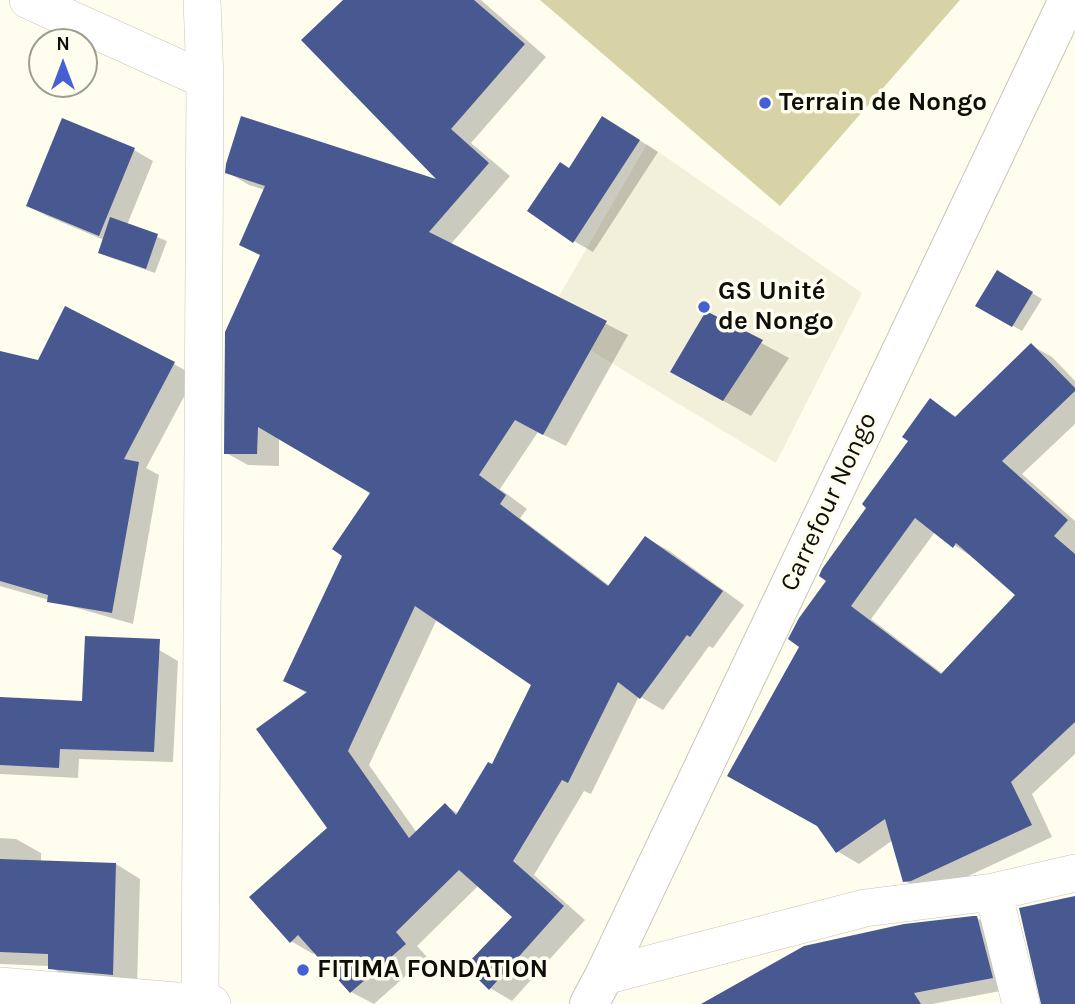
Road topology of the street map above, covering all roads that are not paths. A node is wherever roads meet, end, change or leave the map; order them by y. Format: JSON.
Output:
{"nodes":[{"id":1,"x":28,"y":0,"type":"edge"},
{"id":2,"x":202,"y":0,"type":"edge"},
{"id":3,"x":1068,"y":0,"type":"edge"},
{"id":4,"x":205,"y":80,"type":"junction"},
{"id":5,"x":1075,"y":873,"type":"edge"},
{"id":6,"x":993,"y":892,"type":"junction"},
{"id":7,"x":0,"y":986,"type":"edge"},
{"id":8,"x":597,"y":990,"type":"edge"},
{"id":9,"x":206,"y":1003,"type":"edge"},
{"id":10,"x":1021,"y":1004,"type":"edge"}],
"edges":[{"from":1,"to":4,"type":"street"},
{"from":2,"to":4,"type":"street"},
{"from":3,"to":8,"type":"main road","name":"Carrefour Nongo"},
{"from":4,"to":9,"type":"street"},
{"from":5,"to":6,"type":"street"},
{"from":6,"to":8,"type":"street"},
{"from":6,"to":10,"type":"street"},
{"from":7,"to":9,"type":"street"}]}
